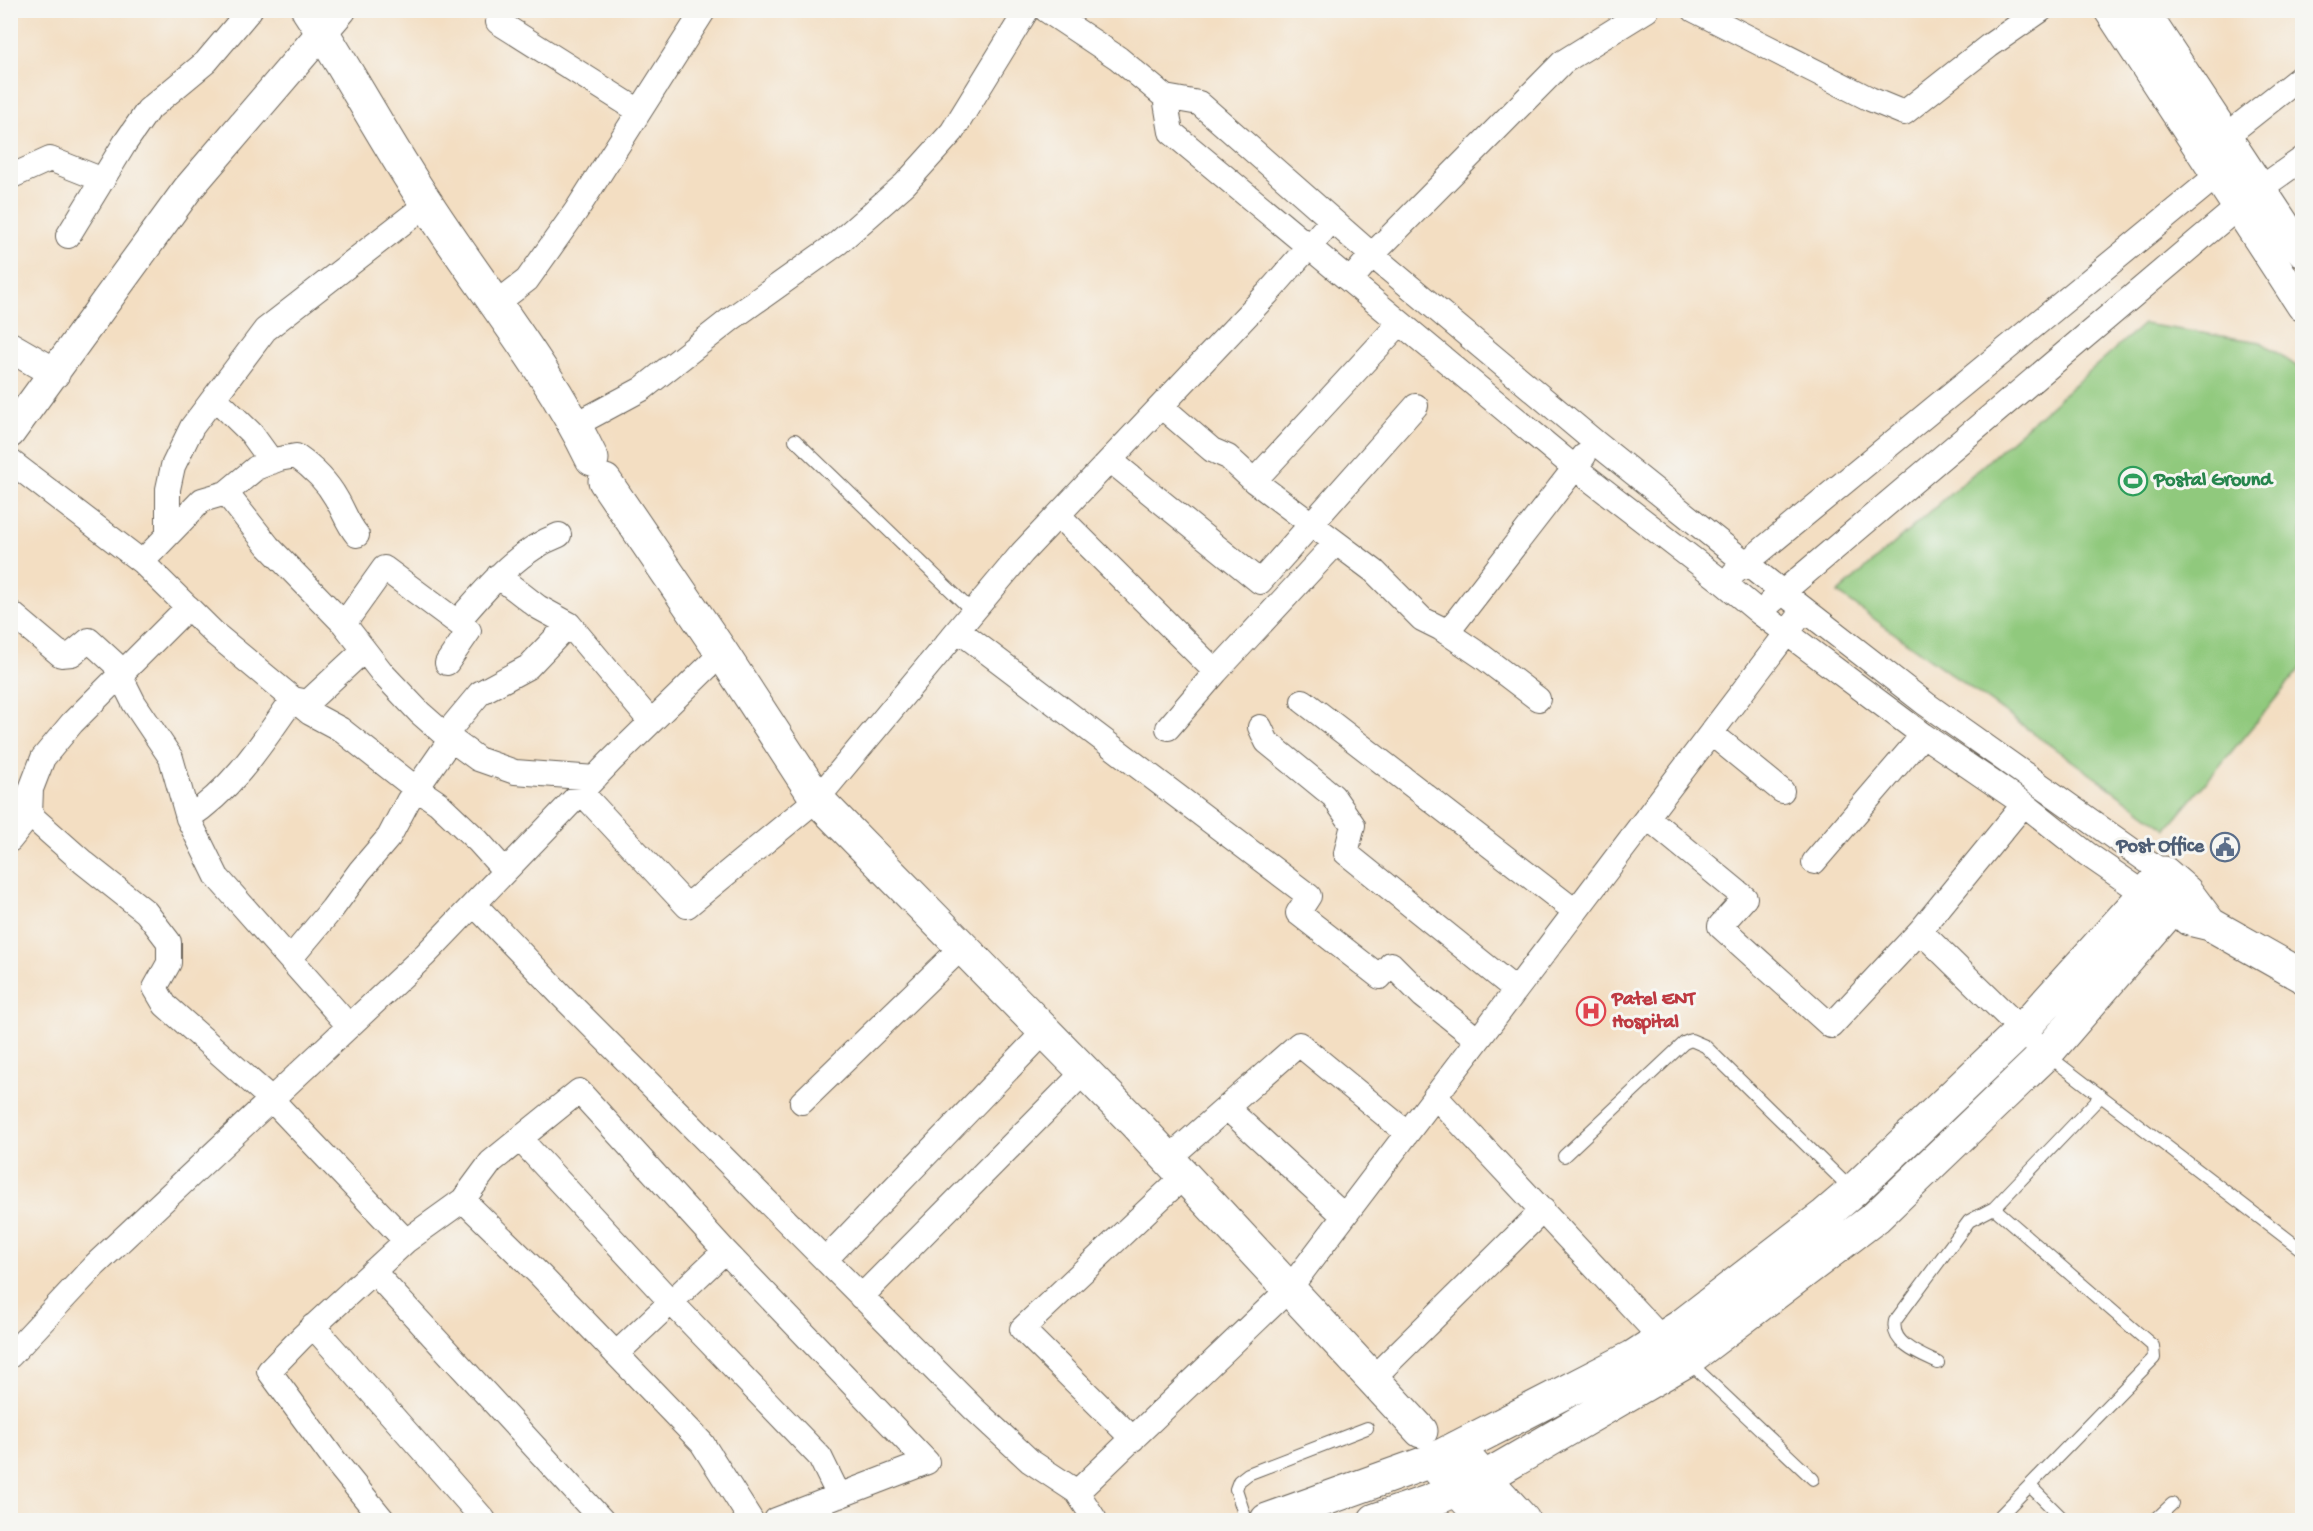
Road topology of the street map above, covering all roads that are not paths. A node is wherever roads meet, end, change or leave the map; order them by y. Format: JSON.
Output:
{"nodes":[{"id":1,"x":250,"y":10,"type":"edge"},
{"id":2,"x":704,"y":10,"type":"edge"},
{"id":3,"x":1027,"y":10,"type":"edge"},
{"id":4,"x":1046,"y":10,"type":"edge"},
{"id":5,"x":1647,"y":10,"type":"edge"},
{"id":6,"x":1694,"y":10,"type":"edge"},
{"id":7,"x":2041,"y":10,"type":"edge"},
{"id":8,"x":2109,"y":10,"type":"edge"},
{"id":9,"x":2143,"y":10,"type":"edge"},
{"id":10,"x":324,"y":18,"type":"edge"},
{"id":11,"x":498,"y":22,"type":"dead end"},
{"id":12,"x":2302,"y":76,"type":"edge"},
{"id":13,"x":1161,"y":94,"type":"junction"},
{"id":14,"x":639,"y":111,"type":"junction"},
{"id":15,"x":2233,"y":146,"type":"junction"},
{"id":16,"x":2302,"y":159,"type":"edge"},
{"id":17,"x":106,"y":175,"type":"junction"},
{"id":18,"x":2217,"y":176,"type":"junction"},
{"id":19,"x":10,"y":177,"type":"edge"},
{"id":20,"x":2261,"y":188,"type":"junction"},
{"id":21,"x":427,"y":204,"type":"junction"},
{"id":22,"x":2238,"y":207,"type":"junction"},
{"id":23,"x":1332,"y":220,"type":"junction"},
{"id":24,"x":68,"y":236,"type":"dead end"},
{"id":25,"x":1308,"y":247,"type":"junction"},
{"id":26,"x":2302,"y":251,"type":"edge"},
{"id":27,"x":1372,"y":255,"type":"junction"},
{"id":28,"x":1350,"y":281,"type":"junction"},
{"id":29,"x":497,"y":303,"type":"junction"},
{"id":30,"x":2302,"y":306,"type":"edge"},
{"id":31,"x":1400,"y":323,"type":"junction"},
{"id":32,"x":10,"y":347,"type":"edge"},
{"id":33,"x":55,"y":373,"type":"junction"},
{"id":34,"x":215,"y":398,"type":"junction"},
{"id":35,"x":1161,"y":406,"type":"junction"},
{"id":36,"x":1416,"y":406,"type":"dead end"},
{"id":37,"x":575,"y":425,"type":"junction"},
{"id":38,"x":10,"y":433,"type":"edge"},
{"id":39,"x":795,"y":440,"type":"dead end"},
{"id":40,"x":1595,"y":442,"type":"junction"},
{"id":41,"x":1110,"y":460,"type":"junction"},
{"id":42,"x":10,"y":461,"type":"edge"},
{"id":43,"x":272,"y":462,"type":"junction"},
{"id":44,"x":1575,"y":468,"type":"junction"},
{"id":45,"x":1254,"y":481,"type":"junction"},
{"id":46,"x":226,"y":493,"type":"junction"},
{"id":47,"x":1058,"y":515,"type":"junction"},
{"id":48,"x":1311,"y":524,"type":"junction"},
{"id":49,"x":168,"y":533,"type":"junction"},
{"id":50,"x":357,"y":535,"type":"dead end"},
{"id":51,"x":559,"y":535,"type":"dead end"},
{"id":52,"x":1336,"y":543,"type":"junction"},
{"id":53,"x":142,"y":562,"type":"junction"},
{"id":54,"x":1745,"y":562,"type":"junction"},
{"id":55,"x":498,"y":576,"type":"junction"},
{"id":56,"x":1724,"y":583,"type":"junction"},
{"id":57,"x":1782,"y":592,"type":"junction"},
{"id":58,"x":188,"y":606,"type":"junction"},
{"id":59,"x":1804,"y":610,"type":"junction"},
{"id":60,"x":10,"y":612,"type":"edge"},
{"id":61,"x":1760,"y":613,"type":"junction"},
{"id":62,"x":965,"y":621,"type":"junction"},
{"id":63,"x":457,"y":622,"type":"junction"},
{"id":64,"x":344,"y":624,"type":"junction"},
{"id":65,"x":569,"y":624,"type":"junction"},
{"id":66,"x":1447,"y":633,"type":"junction"},
{"id":67,"x":1786,"y":633,"type":"junction"},
{"id":68,"x":364,"y":650,"type":"junction"},
{"id":69,"x":722,"y":654,"type":"junction"},
{"id":70,"x":447,"y":663,"type":"dead end"},
{"id":71,"x":1216,"y":672,"type":"junction"},
{"id":72,"x":120,"y":676,"type":"junction"},
{"id":73,"x":293,"y":699,"type":"junction"},
{"id":74,"x":1538,"y":699,"type":"dead end"},
{"id":75,"x":1303,"y":701,"type":"dead end"},
{"id":76,"x":651,"y":722,"type":"junction"},
{"id":77,"x":1260,"y":727,"type":"dead end"},
{"id":78,"x":1168,"y":728,"type":"dead end"},
{"id":79,"x":1711,"y":733,"type":"junction"},
{"id":80,"x":1923,"y":735,"type":"junction"},
{"id":81,"x":448,"y":737,"type":"junction"},
{"id":82,"x":588,"y":785,"type":"junction"},
{"id":83,"x":417,"y":789,"type":"junction"},
{"id":84,"x":1782,"y":791,"type":"dead end"},
{"id":85,"x":817,"y":800,"type":"junction"},
{"id":86,"x":2024,"y":804,"type":"junction"},
{"id":87,"x":30,"y":815,"type":"junction"},
{"id":88,"x":1647,"y":817,"type":"junction"},
{"id":89,"x":188,"y":818,"type":"junction"},
{"id":90,"x":10,"y":840,"type":"edge"},
{"id":91,"x":1814,"y":862,"type":"dead end"},
{"id":92,"x":505,"y":872,"type":"junction"},
{"id":93,"x":2166,"y":893,"type":"junction"},
{"id":94,"x":474,"y":904,"type":"junction"},
{"id":95,"x":1575,"y":911,"type":"junction"},
{"id":96,"x":1920,"y":931,"type":"junction"},
{"id":97,"x":962,"y":947,"type":"junction"},
{"id":98,"x":290,"y":958,"type":"junction"},
{"id":99,"x":2300,"y":969,"type":"edge"},
{"id":100,"x":1516,"y":990,"type":"junction"},
{"id":101,"x":349,"y":1026,"type":"junction"},
{"id":102,"x":2022,"y":1030,"type":"junction"},
{"id":103,"x":1045,"y":1031,"type":"junction"},
{"id":104,"x":1478,"y":1040,"type":"junction"},
{"id":105,"x":2046,"y":1054,"type":"junction"},
{"id":106,"x":1084,"y":1072,"type":"junction"},
{"id":107,"x":1435,"y":1096,"type":"junction"},
{"id":108,"x":2101,"y":1096,"type":"junction"},
{"id":109,"x":271,"y":1099,"type":"junction"},
{"id":110,"x":802,"y":1102,"type":"dead end"},
{"id":111,"x":1227,"y":1108,"type":"junction"},
{"id":112,"x":1407,"y":1133,"type":"junction"},
{"id":113,"x":520,"y":1139,"type":"junction"},
{"id":114,"x":1564,"y":1156,"type":"dead end"},
{"id":115,"x":1176,"y":1167,"type":"junction"},
{"id":116,"x":1853,"y":1191,"type":"junction"},
{"id":117,"x":463,"y":1200,"type":"junction"},
{"id":118,"x":1994,"y":1209,"type":"junction"},
{"id":119,"x":1543,"y":1210,"type":"junction"},
{"id":120,"x":1344,"y":1216,"type":"junction"},
{"id":121,"x":406,"y":1241,"type":"junction"},
{"id":122,"x":2302,"y":1250,"type":"edge"},
{"id":123,"x":725,"y":1251,"type":"junction"},
{"id":124,"x":825,"y":1260,"type":"junction"},
{"id":125,"x":373,"y":1271,"type":"junction"},
{"id":126,"x":1288,"y":1289,"type":"junction"},
{"id":127,"x":861,"y":1297,"type":"junction"},
{"id":128,"x":671,"y":1302,"type":"junction"},
{"id":129,"x":314,"y":1326,"type":"junction"},
{"id":130,"x":1662,"y":1339,"type":"junction"},
{"id":131,"x":14,"y":1344,"type":"edge"},
{"id":132,"x":616,"y":1354,"type":"junction"},
{"id":133,"x":1687,"y":1360,"type":"junction"},
{"id":134,"x":1938,"y":1363,"type":"dead end"},
{"id":135,"x":1372,"y":1379,"type":"junction"},
{"id":136,"x":1367,"y":1428,"type":"dead end"},
{"id":137,"x":1133,"y":1439,"type":"junction"},
{"id":138,"x":1436,"y":1447,"type":"junction"},
{"id":139,"x":1813,"y":1479,"type":"dead end"},
{"id":140,"x":2030,"y":1486,"type":"junction"},
{"id":141,"x":1077,"y":1492,"type":"junction"},
{"id":142,"x":839,"y":1496,"type":"junction"},
{"id":143,"x":1449,"y":1498,"type":"edge"},
{"id":144,"x":2172,"y":1504,"type":"dead end"},
{"id":145,"x":2004,"y":1518,"type":"edge"},
{"id":146,"x":383,"y":1521,"type":"edge"},
{"id":147,"x":483,"y":1521,"type":"edge"},
{"id":148,"x":602,"y":1521,"type":"edge"},
{"id":149,"x":751,"y":1521,"type":"edge"},
{"id":150,"x":776,"y":1521,"type":"edge"},
{"id":151,"x":1095,"y":1521,"type":"edge"},
{"id":152,"x":1246,"y":1521,"type":"edge"},
{"id":153,"x":1267,"y":1521,"type":"edge"},
{"id":154,"x":1375,"y":1521,"type":"edge"},
{"id":155,"x":1485,"y":1521,"type":"edge"},
{"id":156,"x":1522,"y":1521,"type":"edge"},
{"id":157,"x":2064,"y":1521,"type":"edge"},
{"id":158,"x":2155,"y":1521,"type":"edge"}],
"edges":[{"from":1,"to":17,"type":"street"},
{"from":2,"to":14,"type":"street"},
{"from":3,"to":37,"type":"street"},
{"from":4,"to":13,"type":"street"},
{"from":5,"to":27,"type":"street"},
{"from":6,"to":7,"type":"street"},
{"from":8,"to":18,"type":"street"},
{"from":9,"to":15,"type":"street"},
{"from":10,"to":21,"type":"main road"},
{"from":10,"to":33,"type":"street"},
{"from":11,"to":14,"type":"street"},
{"from":12,"to":15,"type":"street"},
{"from":13,"to":23,"type":"street"},
{"from":13,"to":25,"type":"street"},
{"from":14,"to":29,"type":"street"},
{"from":15,"to":18,"type":"street"},
{"from":15,"to":20,"type":"street"},
{"from":16,"to":20,"type":"street"},
{"from":17,"to":19,"type":"street"},
{"from":17,"to":24,"type":"street"},
{"from":18,"to":22,"type":"street"},
{"from":18,"to":54,"type":"street"},
{"from":20,"to":22,"type":"street"},
{"from":20,"to":26,"type":"street"},
{"from":21,"to":29,"type":"main road"},
{"from":21,"to":34,"type":"street"},
{"from":22,"to":30,"type":"street"},
{"from":22,"to":57,"type":"street"},
{"from":23,"to":25,"type":"street"},
{"from":23,"to":27,"type":"street"},
{"from":25,"to":28,"type":"street"},
{"from":25,"to":35,"type":"street"},
{"from":27,"to":28,"type":"street"},
{"from":27,"to":40,"type":"street"},
{"from":28,"to":31,"type":"street"},
{"from":29,"to":37,"type":"main road"},
{"from":31,"to":44,"type":"street"},
{"from":31,"to":45,"type":"street"},
{"from":32,"to":33,"type":"street"},
{"from":33,"to":38,"type":"street"},
{"from":34,"to":43,"type":"street"},
{"from":34,"to":49,"type":"street"},
{"from":35,"to":41,"type":"street"},
{"from":35,"to":45,"type":"street"},
{"from":36,"to":48,"type":"street"},
{"from":37,"to":69,"type":"main road"},
{"from":39,"to":62,"type":"lane"},
{"from":40,"to":44,"type":"street"},
{"from":40,"to":54,"type":"street"},
{"from":41,"to":47,"type":"street"},
{"from":41,"to":48,"type":"street"},
{"from":42,"to":53,"type":"street"},
{"from":43,"to":46,"type":"street"},
{"from":43,"to":50,"type":"street"},
{"from":44,"to":56,"type":"street"},
{"from":44,"to":66,"type":"street"},
{"from":45,"to":48,"type":"street"},
{"from":46,"to":49,"type":"street"},
{"from":46,"to":64,"type":"street"},
{"from":47,"to":62,"type":"street"},
{"from":47,"to":71,"type":"street"},
{"from":48,"to":52,"type":"street"},
{"from":49,"to":53,"type":"street"},
{"from":51,"to":55,"type":"street"},
{"from":52,"to":66,"type":"street"},
{"from":52,"to":71,"type":"street"},
{"from":53,"to":58,"type":"street"},
{"from":54,"to":56,"type":"street"},
{"from":54,"to":57,"type":"street"},
{"from":55,"to":63,"type":"street"},
{"from":55,"to":65,"type":"street"},
{"from":56,"to":61,"type":"street"},
{"from":57,"to":59,"type":"street"},
{"from":57,"to":61,"type":"street"},
{"from":58,"to":72,"type":"street"},
{"from":58,"to":73,"type":"street"},
{"from":59,"to":67,"type":"street"},
{"from":59,"to":93,"type":"street"},
{"from":60,"to":72,"type":"street"},
{"from":61,"to":67,"type":"street"},
{"from":62,"to":85,"type":"street"},
{"from":62,"to":104,"type":"street"},
{"from":63,"to":64,"type":"street"},
{"from":63,"to":70,"type":"street"},
{"from":64,"to":68,"type":"street"},
{"from":65,"to":76,"type":"street"},
{"from":65,"to":81,"type":"street"},
{"from":66,"to":74,"type":"street"},
{"from":67,"to":79,"type":"street"},
{"from":67,"to":80,"type":"street"},
{"from":68,"to":73,"type":"street"},
{"from":68,"to":81,"type":"street"},
{"from":69,"to":76,"type":"street"},
{"from":69,"to":85,"type":"main road"},
{"from":71,"to":78,"type":"street"},
{"from":72,"to":87,"type":"street"},
{"from":72,"to":89,"type":"street"},
{"from":73,"to":83,"type":"street"},
{"from":73,"to":89,"type":"street"},
{"from":75,"to":95,"type":"street"},
{"from":76,"to":82,"type":"street"},
{"from":77,"to":100,"type":"street"},
{"from":79,"to":84,"type":"street"},
{"from":79,"to":88,"type":"street"},
{"from":80,"to":86,"type":"street"},
{"from":80,"to":91,"type":"street"},
{"from":81,"to":82,"type":"street"},
{"from":81,"to":83,"type":"street"},
{"from":82,"to":85,"type":"street"},
{"from":82,"to":92,"type":"street"},
{"from":83,"to":92,"type":"street"},
{"from":83,"to":98,"type":"street"},
{"from":85,"to":97,"type":"main road"},
{"from":86,"to":93,"type":"street"},
{"from":86,"to":96,"type":"street"},
{"from":87,"to":90,"type":"street"},
{"from":87,"to":109,"type":"street"},
{"from":88,"to":95,"type":"street"},
{"from":88,"to":96,"type":"street"},
{"from":89,"to":98,"type":"street"},
{"from":92,"to":94,"type":"street"},
{"from":93,"to":99,"type":"main road"},
{"from":93,"to":102,"type":"main road"},
{"from":93,"to":105,"type":"main road"},
{"from":94,"to":101,"type":"street"},
{"from":94,"to":124,"type":"street"},
{"from":95,"to":100,"type":"street"},
{"from":96,"to":102,"type":"street"},
{"from":97,"to":103,"type":"main road"},
{"from":97,"to":110,"type":"street"},
{"from":98,"to":101,"type":"street"},
{"from":100,"to":104,"type":"street"},
{"from":101,"to":109,"type":"street"},
{"from":102,"to":105,"type":"street"},
{"from":102,"to":116,"type":"main road"},
{"from":103,"to":106,"type":"main road"},
{"from":103,"to":124,"type":"street"},
{"from":104,"to":107,"type":"street"},
{"from":105,"to":108,"type":"lane"},
{"from":105,"to":133,"type":"main road"},
{"from":106,"to":115,"type":"main road"},
{"from":106,"to":127,"type":"street"},
{"from":107,"to":112,"type":"street"},
{"from":107,"to":119,"type":"street"},
{"from":108,"to":118,"type":"lane"},
{"from":108,"to":122,"type":"lane"},
{"from":109,"to":121,"type":"street"},
{"from":109,"to":131,"type":"street"},
{"from":111,"to":112,"type":"street"},
{"from":111,"to":115,"type":"street"},
{"from":111,"to":120,"type":"street"},
{"from":112,"to":120,"type":"street"},
{"from":113,"to":117,"type":"street"},
{"from":113,"to":123,"type":"street"},
{"from":113,"to":128,"type":"street"},
{"from":114,"to":116,"type":"lane"},
{"from":115,"to":126,"type":"main road"},
{"from":115,"to":137,"type":"street"},
{"from":116,"to":130,"type":"main road"},
{"from":117,"to":121,"type":"street"},
{"from":117,"to":132,"type":"street"},
{"from":118,"to":134,"type":"lane"},
{"from":118,"to":140,"type":"lane"},
{"from":119,"to":130,"type":"street"},
{"from":119,"to":135,"type":"street"},
{"from":120,"to":126,"type":"street"},
{"from":121,"to":125,"type":"street"},
{"from":123,"to":128,"type":"street"},
{"from":123,"to":142,"type":"street"},
{"from":124,"to":127,"type":"street"},
{"from":125,"to":129,"type":"street"},
{"from":125,"to":148,"type":"street"},
{"from":126,"to":135,"type":"main road"},
{"from":126,"to":137,"type":"street"},
{"from":127,"to":141,"type":"street"},
{"from":128,"to":132,"type":"street"},
{"from":128,"to":142,"type":"street"},
{"from":129,"to":146,"type":"street"},
{"from":129,"to":147,"type":"street"},
{"from":130,"to":138,"type":"main road"},
{"from":132,"to":149,"type":"street"},
{"from":133,"to":139,"type":"lane"},
{"from":133,"to":143,"type":"main road"},
{"from":135,"to":138,"type":"main road"},
{"from":136,"to":152,"type":"lane"},
{"from":137,"to":141,"type":"street"},
{"from":138,"to":143,"type":"main road"},
{"from":138,"to":153,"type":"main road"},
{"from":140,"to":145,"type":"lane"},
{"from":140,"to":157,"type":"lane"},
{"from":141,"to":151,"type":"street"},
{"from":142,"to":150,"type":"street"},
{"from":143,"to":154,"type":"main road"},
{"from":143,"to":155,"type":"main road"},
{"from":143,"to":156,"type":"main road"},
{"from":144,"to":158,"type":"lane"}]}
